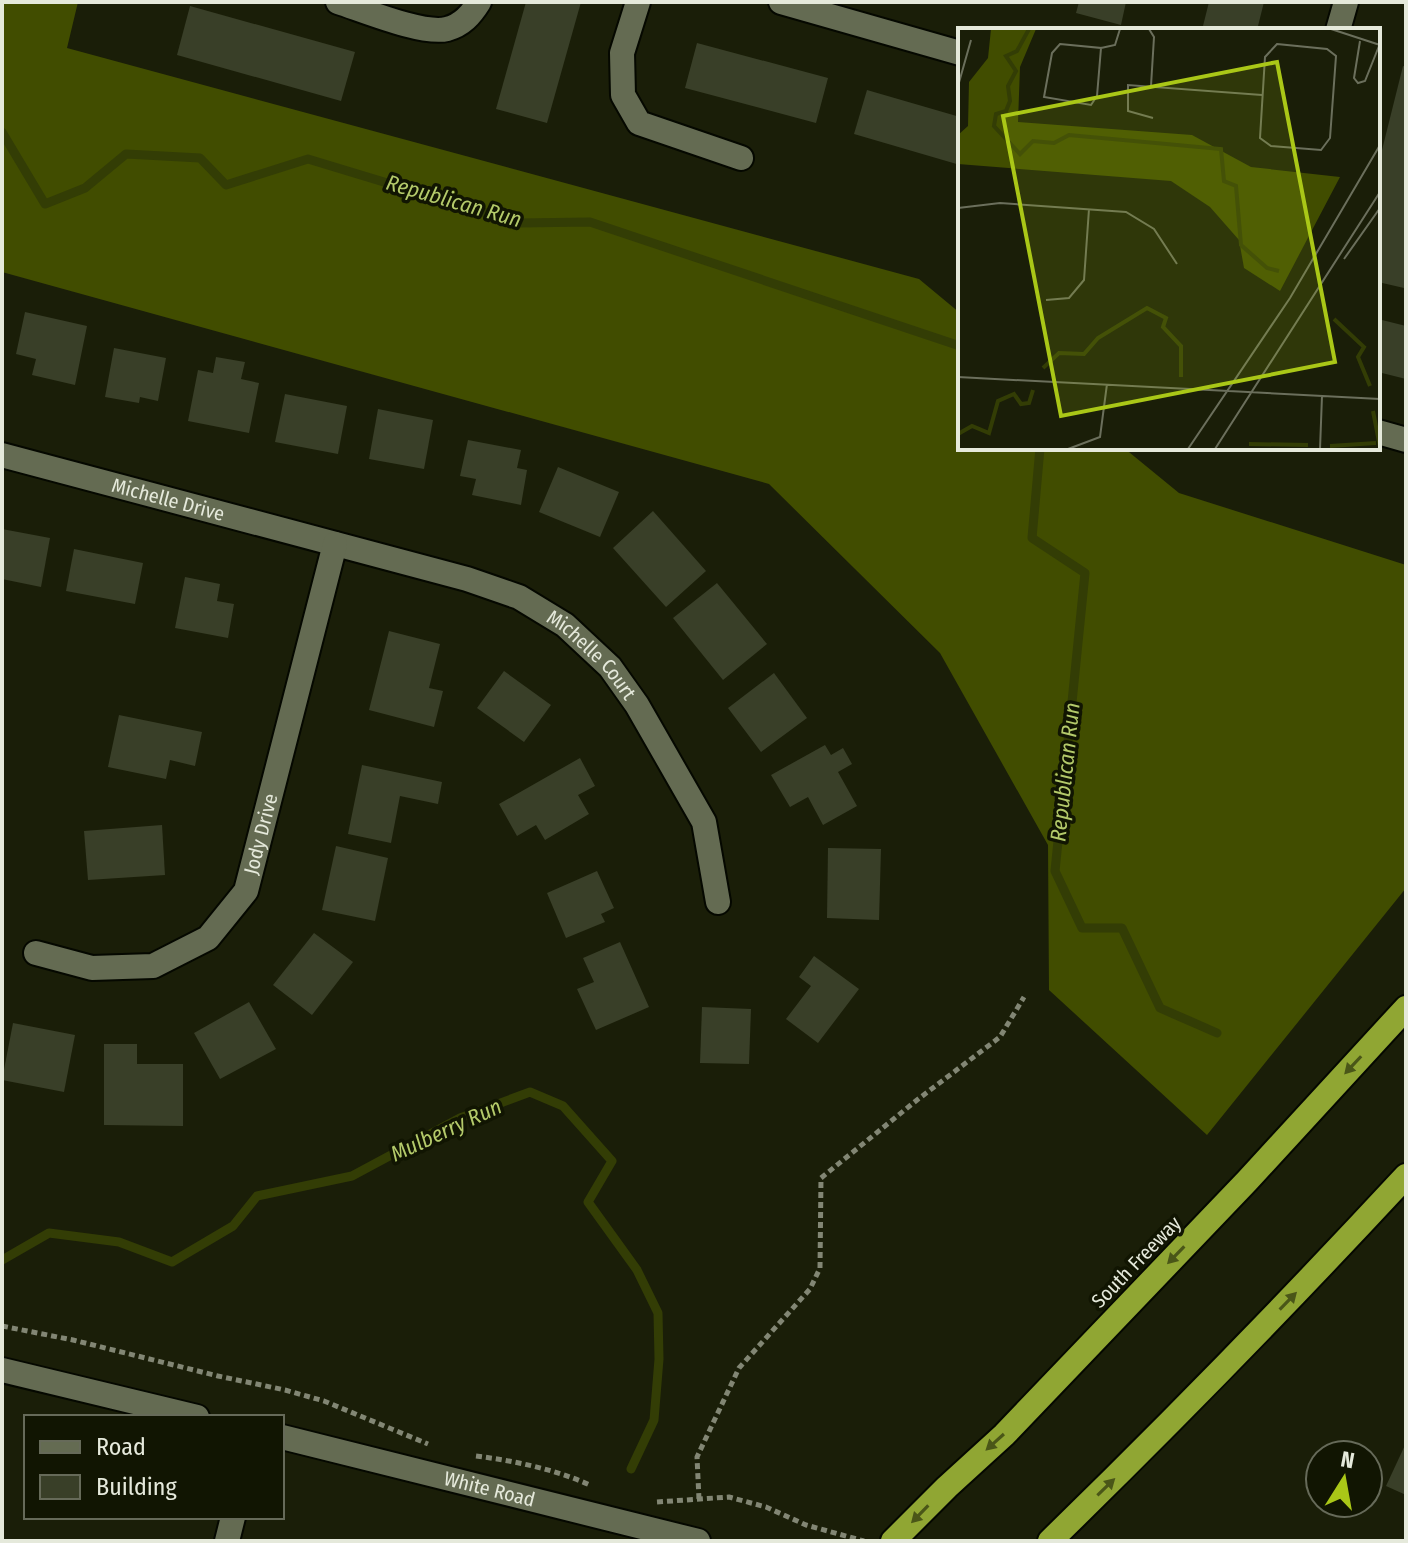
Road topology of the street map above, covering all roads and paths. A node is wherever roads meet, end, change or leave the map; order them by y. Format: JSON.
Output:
{"nodes":[{"id":1,"x":338,"y":2,"type":"edge"},
{"id":2,"x":479,"y":2,"type":"edge"},
{"id":3,"x":638,"y":2,"type":"edge"},
{"id":4,"x":781,"y":2,"type":"edge"},
{"id":5,"x":1346,"y":2,"type":"edge"},
{"id":6,"x":1339,"y":28,"type":"edge"},
{"id":7,"x":958,"y":52,"type":"edge"},
{"id":8,"x":741,"y":158,"type":"dead end"},
{"id":9,"x":1380,"y":433,"type":"edge"},
{"id":10,"x":1406,"y":440,"type":"edge"},
{"id":11,"x":2,"y":455,"type":"edge"},
{"id":12,"x":335,"y":544,"type":"junction"},
{"id":13,"x":718,"y":902,"type":"dead end"},
{"id":14,"x":36,"y":953,"type":"dead end"},
{"id":15,"x":1024,"y":997,"type":"dead end"},
{"id":16,"x":1406,"y":1008,"type":"edge"},
{"id":17,"x":1406,"y":1176,"type":"edge"},
{"id":18,"x":2,"y":1326,"type":"edge"},
{"id":19,"x":2,"y":1370,"type":"edge"},
{"id":20,"x":189,"y":1415,"type":"edge"},
{"id":21,"x":284,"y":1438,"type":"edge"},
{"id":22,"x":441,"y":1448,"type":"dead end"},
{"id":23,"x":468,"y":1455,"type":"dead end"},
{"id":24,"x":595,"y":1488,"type":"dead end"},
{"id":25,"x":699,"y":1499,"type":"junction"},
{"id":26,"x":650,"y":1502,"type":"dead end"},
{"id":27,"x":232,"y":1519,"type":"edge"},
{"id":28,"x":227,"y":1541,"type":"edge"},
{"id":29,"x":698,"y":1541,"type":"edge"},
{"id":30,"x":864,"y":1541,"type":"edge"},
{"id":31,"x":893,"y":1541,"type":"edge"},
{"id":32,"x":1050,"y":1541,"type":"edge"}],
"edges":[{"from":1,"to":2,"type":"street"},
{"from":3,"to":8,"type":"street"},
{"from":4,"to":7,"type":"street"},
{"from":5,"to":6,"type":"street"},
{"from":9,"to":10,"type":"street"},
{"from":11,"to":12,"type":"street","name":"Michelle Drive"},
{"from":12,"to":13,"type":"street","name":"Michelle Court"},
{"from":12,"to":14,"type":"street","name":"Jody Drive"},
{"from":15,"to":25,"type":"path"},
{"from":16,"to":31,"type":"highway","name":"South Freeway","one_way":true},
{"from":32,"to":17,"type":"highway","one_way":true},
{"from":18,"to":22,"type":"path"},
{"from":19,"to":20,"type":"street"},
{"from":21,"to":29,"type":"street","name":"White Road"},
{"from":23,"to":24,"type":"path"},
{"from":25,"to":26,"type":"path"},
{"from":25,"to":30,"type":"path"},
{"from":27,"to":28,"type":"street"}]}
